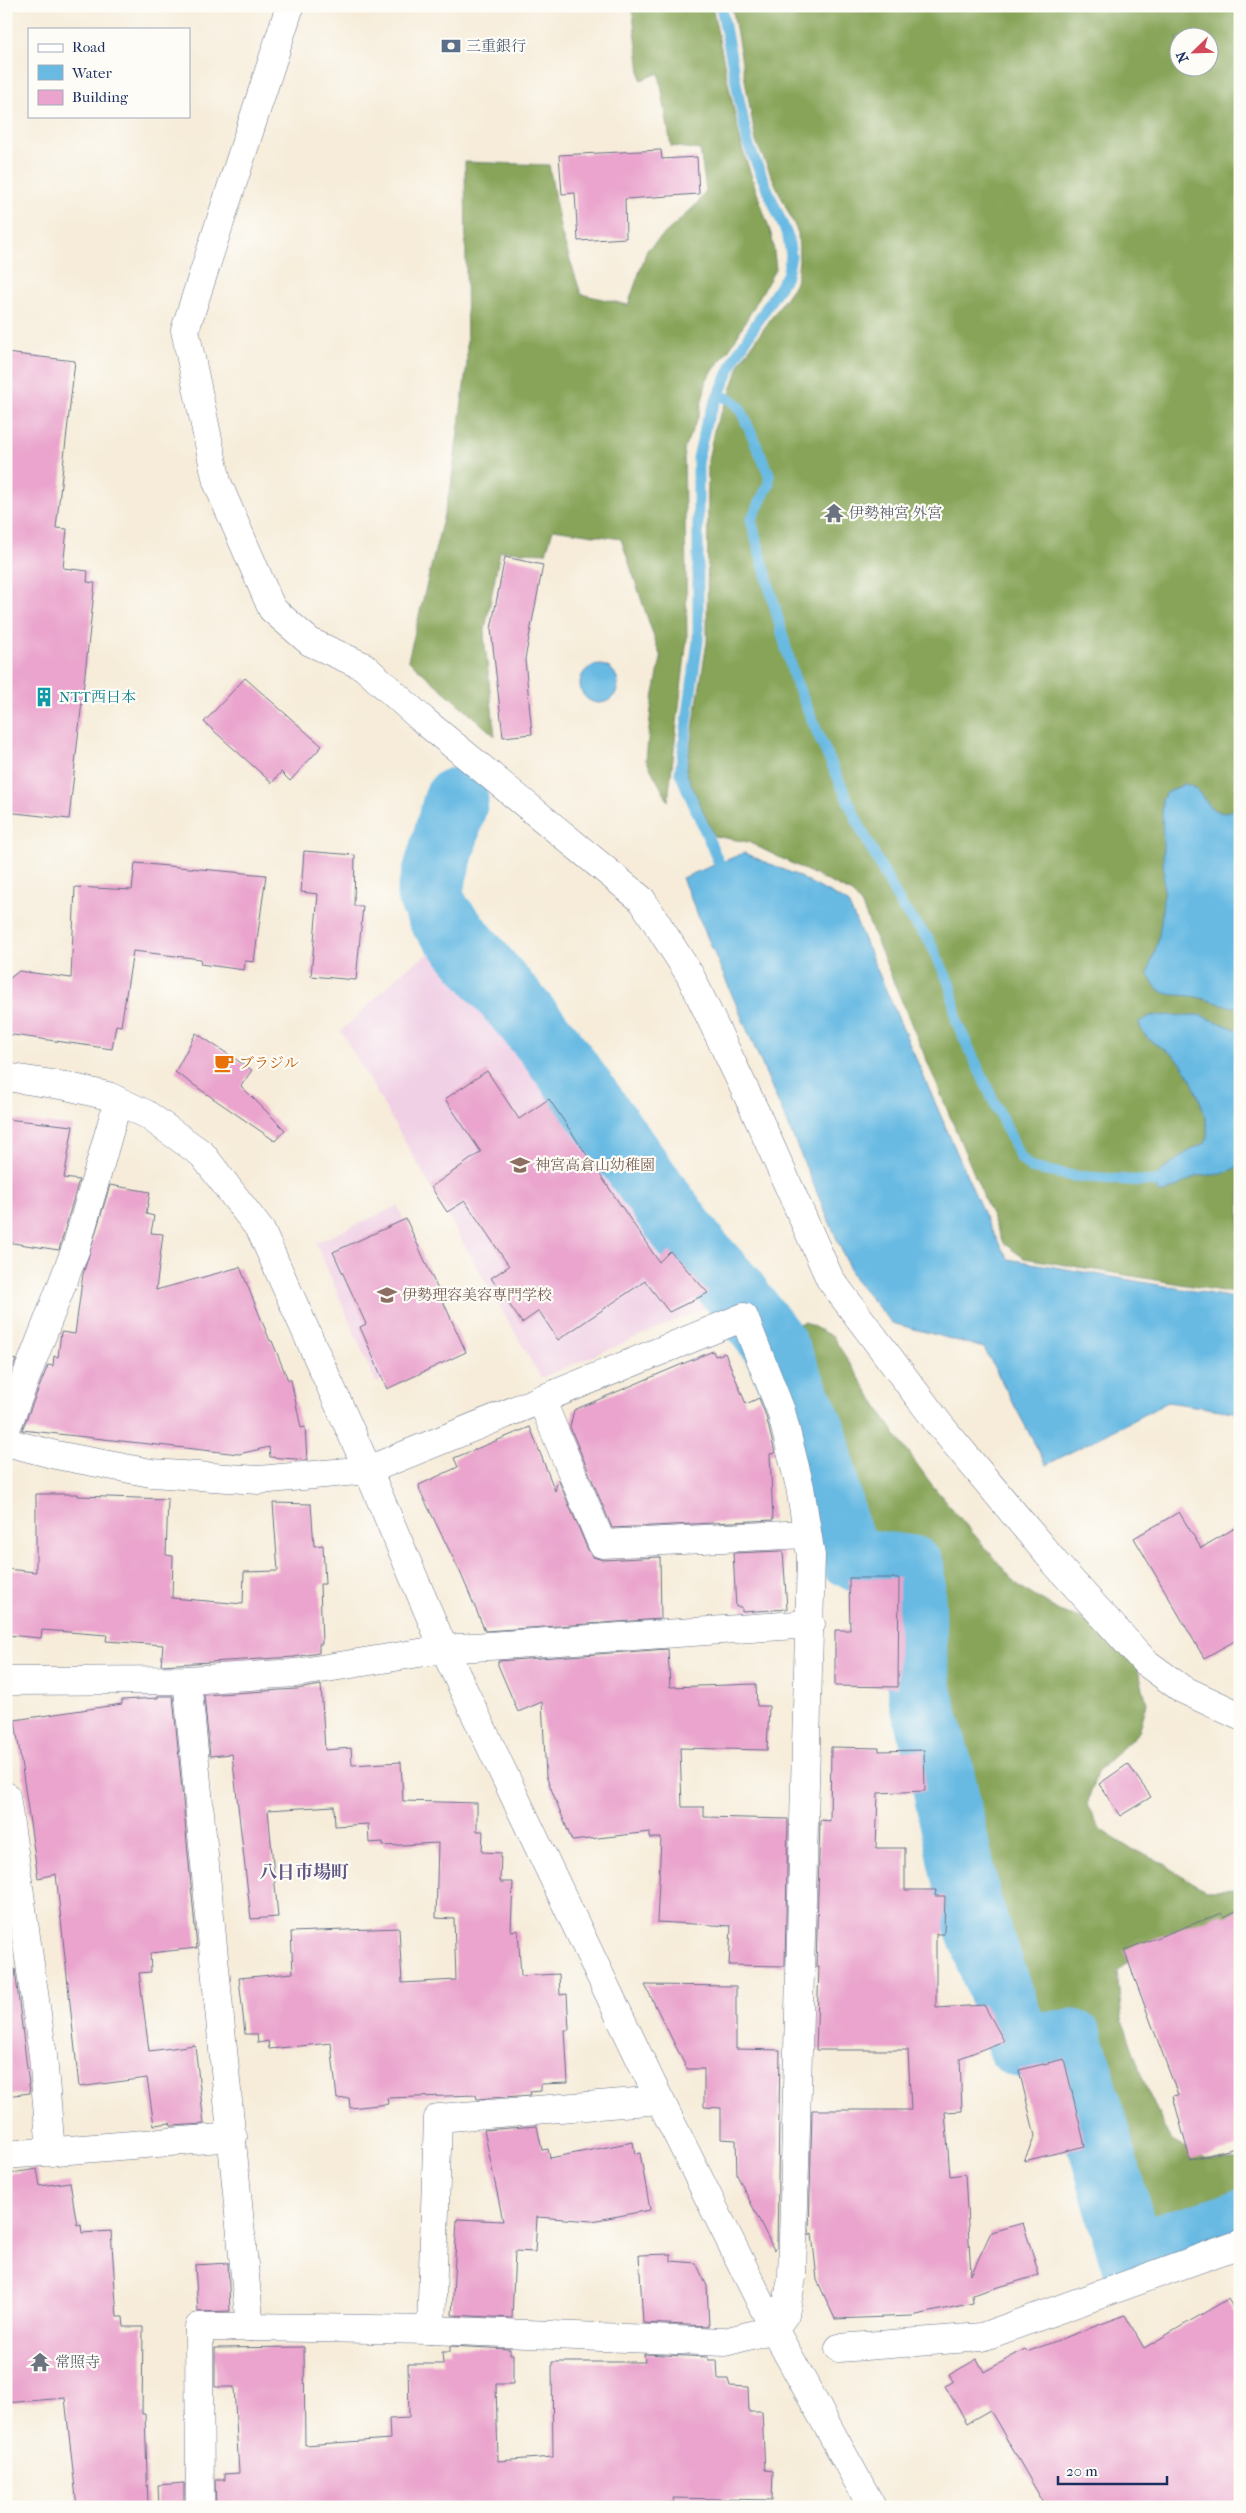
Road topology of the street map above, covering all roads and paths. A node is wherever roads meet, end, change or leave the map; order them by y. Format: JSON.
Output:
{"nodes":[{"id":1,"x":290,"y":6,"type":"edge"},
{"id":2,"x":6,"y":1077,"type":"edge"},
{"id":3,"x":118,"y":1101,"type":"junction"},
{"id":4,"x":541,"y":1399,"type":"junction"},
{"id":5,"x":6,"y":1429,"type":"edge"},
{"id":6,"x":6,"y":1442,"type":"edge"},
{"id":7,"x":368,"y":1470,"type":"junction"},
{"id":8,"x":807,"y":1534,"type":"junction"},
{"id":9,"x":811,"y":1624,"type":"junction"},
{"id":10,"x":444,"y":1649,"type":"junction"},
{"id":11,"x":187,"y":1680,"type":"junction"},
{"id":12,"x":6,"y":1681,"type":"edge"},
{"id":13,"x":1240,"y":1716,"type":"edge"},
{"id":14,"x":6,"y":1796,"type":"edge"},
{"id":15,"x":660,"y":2100,"type":"junction"},
{"id":16,"x":233,"y":2137,"type":"junction"},
{"id":17,"x":51,"y":2152,"type":"junction"},
{"id":18,"x":6,"y":2155,"type":"edge"},
{"id":19,"x":1240,"y":2244,"type":"edge"},
{"id":20,"x":250,"y":2328,"type":"junction"},
{"id":21,"x":774,"y":2329,"type":"junction"},
{"id":22,"x":430,"y":2330,"type":"junction"},
{"id":23,"x":839,"y":2348,"type":"dead end"},
{"id":24,"x":200,"y":2507,"type":"edge"},
{"id":25,"x":872,"y":2507,"type":"edge"}],
"edges":[{"from":1,"to":13,"type":"street"},
{"from":2,"to":3,"type":"street"},
{"from":3,"to":5,"type":"street"},
{"from":3,"to":7,"type":"street"},
{"from":4,"to":7,"type":"street"},
{"from":4,"to":8,"type":"street"},
{"from":4,"to":8,"type":"street"},
{"from":6,"to":7,"type":"street"},
{"from":7,"to":10,"type":"street"},
{"from":8,"to":9,"type":"street"},
{"from":9,"to":10,"type":"street"},
{"from":9,"to":21,"type":"street"},
{"from":10,"to":11,"type":"street"},
{"from":10,"to":15,"type":"street"},
{"from":11,"to":12,"type":"street"},
{"from":11,"to":16,"type":"street"},
{"from":14,"to":17,"type":"street"},
{"from":15,"to":21,"type":"street"},
{"from":15,"to":22,"type":"street"},
{"from":16,"to":17,"type":"street"},
{"from":16,"to":20,"type":"street"},
{"from":17,"to":18,"type":"street"},
{"from":19,"to":23,"type":"street"},
{"from":20,"to":22,"type":"street"},
{"from":20,"to":24,"type":"street"},
{"from":21,"to":22,"type":"street"},
{"from":21,"to":25,"type":"street"}]}
